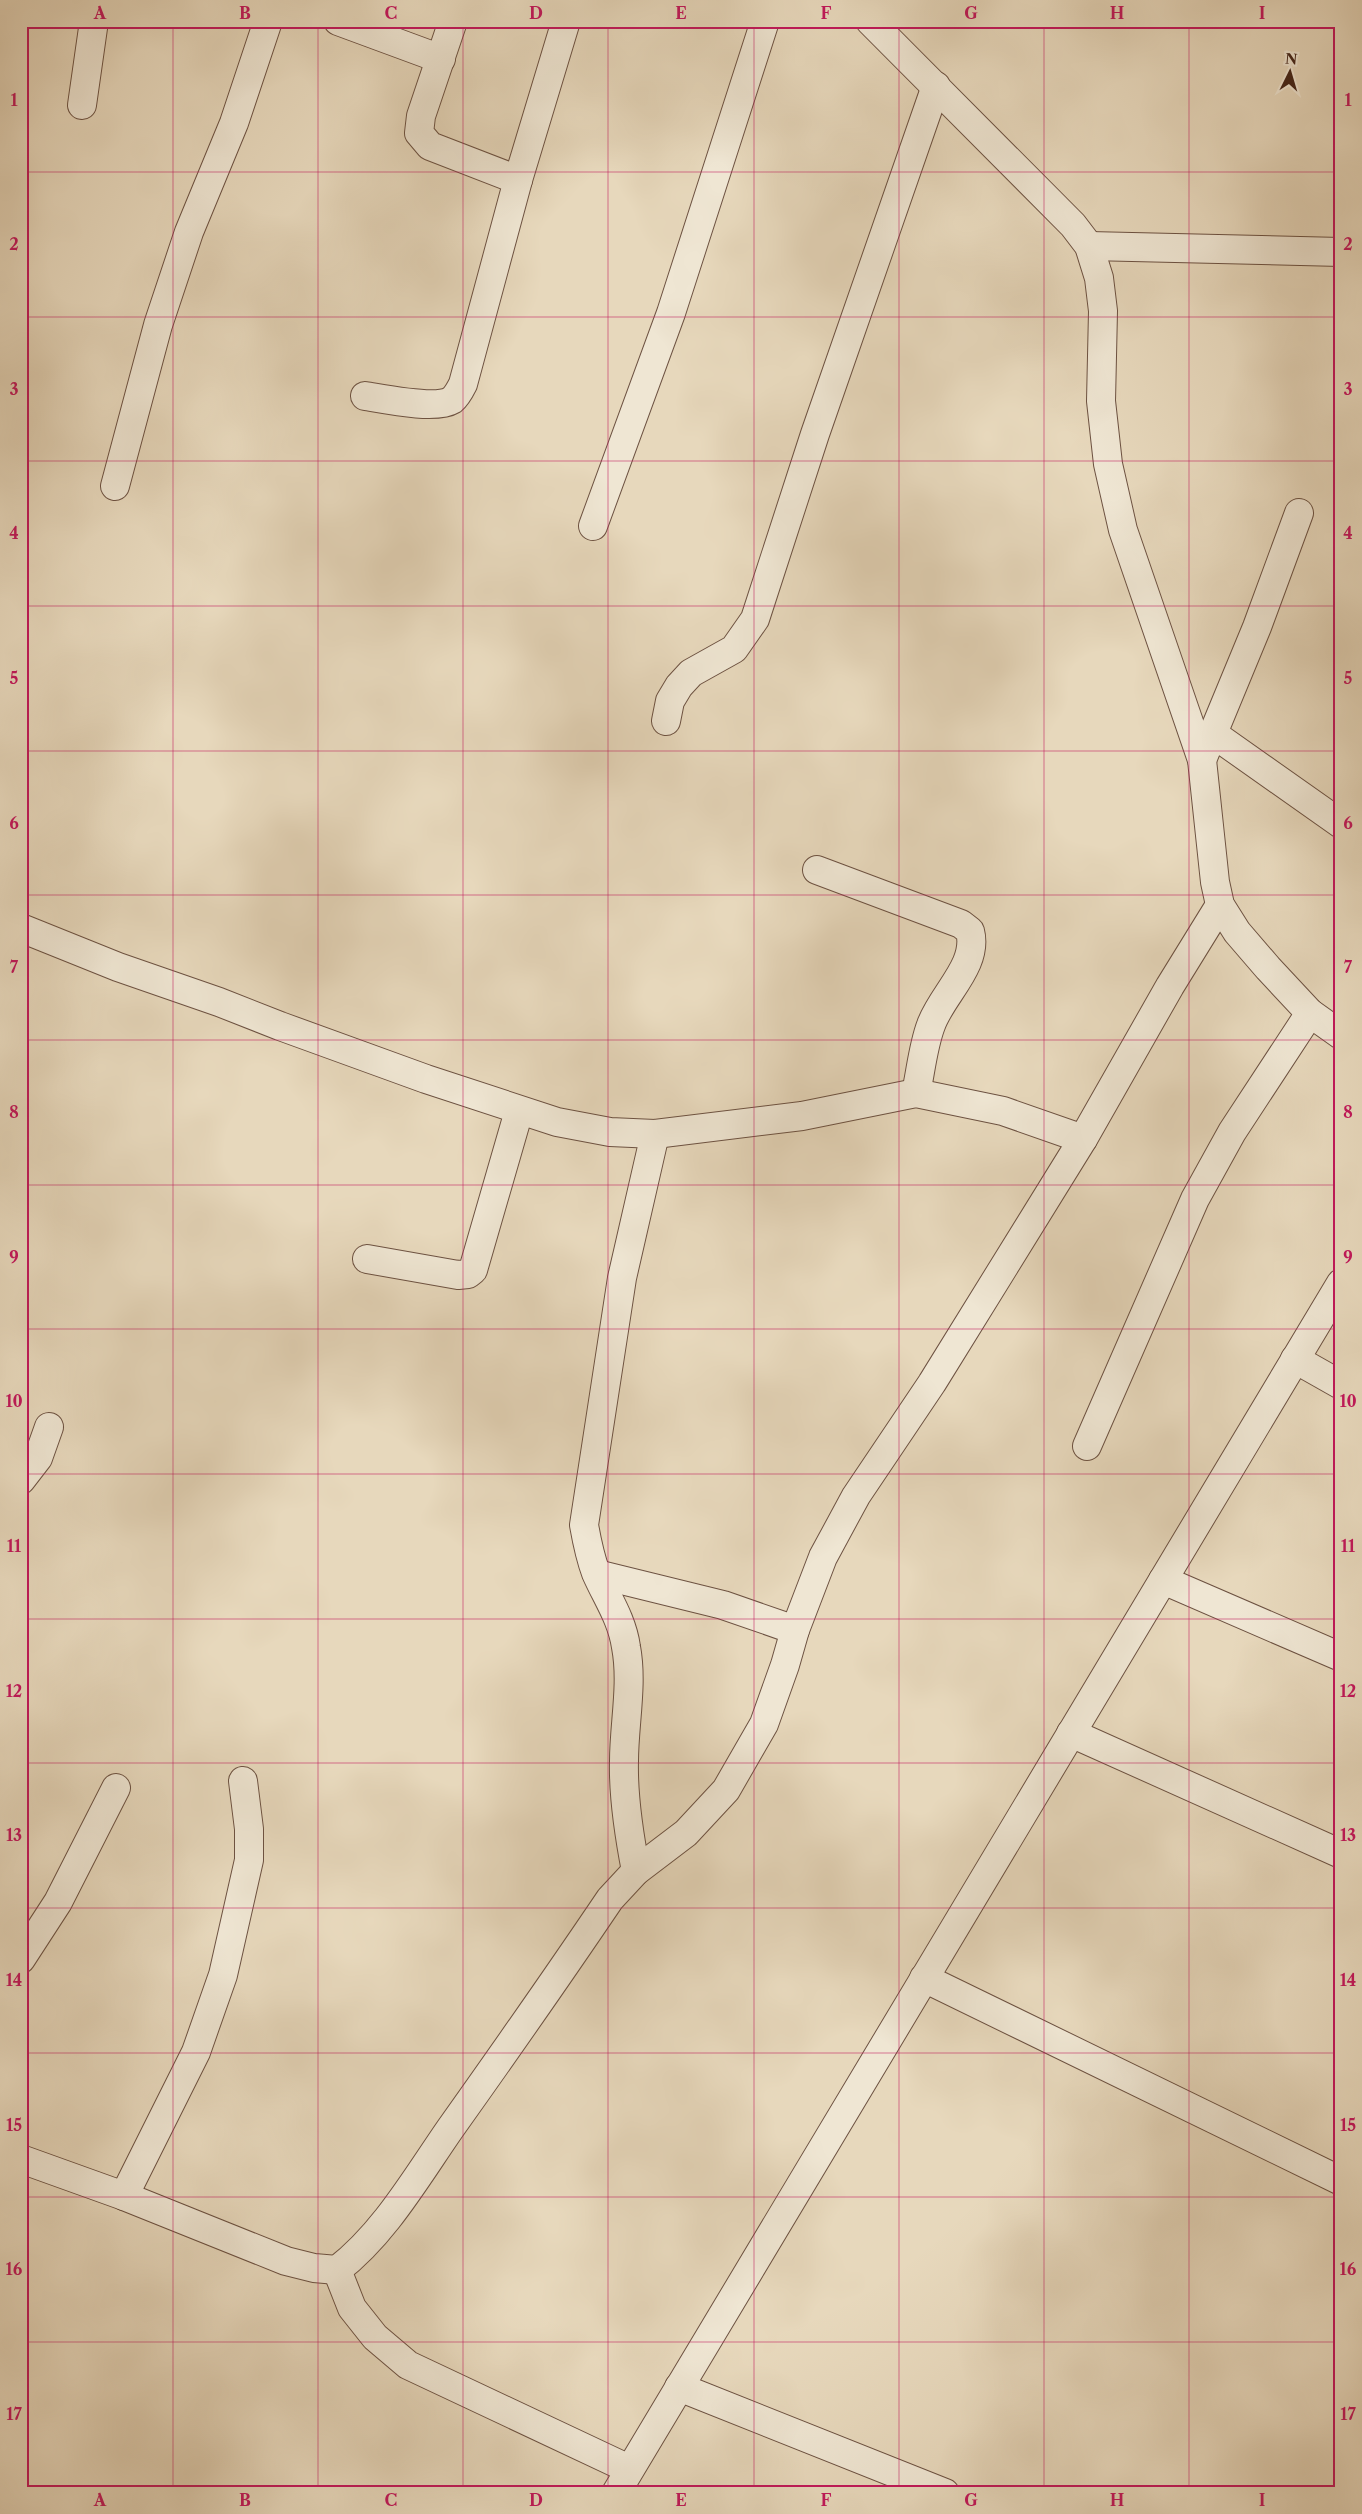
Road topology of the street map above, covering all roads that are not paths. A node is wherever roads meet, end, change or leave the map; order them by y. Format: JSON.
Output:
{"nodes":[{"id":1,"x":94,"y":21,"type":"edge"},
{"id":2,"x":268,"y":21,"type":"edge"},
{"id":3,"x":338,"y":21,"type":"edge"},
{"id":4,"x":453,"y":21,"type":"edge"},
{"id":5,"x":566,"y":21,"type":"edge"},
{"id":6,"x":765,"y":21,"type":"edge"},
{"id":7,"x":870,"y":21,"type":"edge"},
{"id":8,"x":440,"y":59,"type":"junction"},
{"id":9,"x":936,"y":86,"type":"junction"},
{"id":10,"x":82,"y":105,"type":"dead end"},
{"id":11,"x":518,"y":180,"type":"junction"},
{"id":12,"x":1089,"y":246,"type":"junction"},
{"id":13,"x":1341,"y":252,"type":"edge"},
{"id":14,"x":365,"y":396,"type":"dead end"},
{"id":15,"x":114,"y":486,"type":"dead end"},
{"id":16,"x":1299,"y":513,"type":"dead end"},
{"id":17,"x":593,"y":526,"type":"dead end"},
{"id":18,"x":666,"y":721,"type":"dead end"},
{"id":19,"x":1212,"y":733,"type":"junction"},
{"id":20,"x":1202,"y":760,"type":"junction"},
{"id":21,"x":1341,"y":824,"type":"edge"},
{"id":22,"x":817,"y":870,"type":"dead end"},
{"id":23,"x":1220,"y":905,"type":"junction"},
{"id":24,"x":21,"y":928,"type":"edge"},
{"id":25,"x":1310,"y":1013,"type":"junction"},
{"id":26,"x":1341,"y":1035,"type":"edge"},
{"id":27,"x":916,"y":1093,"type":"junction"},
{"id":28,"x":519,"y":1111,"type":"junction"},
{"id":29,"x":655,"y":1134,"type":"junction"},
{"id":30,"x":1083,"y":1139,"type":"junction"},
{"id":31,"x":367,"y":1259,"type":"dead end"},
{"id":32,"x":1341,"y":1283,"type":"edge"},
{"id":33,"x":1295,"y":1359,"type":"junction"},
{"id":34,"x":1341,"y":1385,"type":"edge"},
{"id":35,"x":49,"y":1427,"type":"dead end"},
{"id":36,"x":1087,"y":1446,"type":"dead end"},
{"id":37,"x":21,"y":1480,"type":"edge"},
{"id":38,"x":596,"y":1574,"type":"junction"},
{"id":39,"x":1163,"y":1580,"type":"junction"},
{"id":40,"x":795,"y":1630,"type":"junction"},
{"id":41,"x":1341,"y":1657,"type":"edge"},
{"id":42,"x":1071,"y":1733,"type":"junction"},
{"id":43,"x":243,"y":1781,"type":"dead end"},
{"id":44,"x":116,"y":1788,"type":"dead end"},
{"id":45,"x":1341,"y":1854,"type":"edge"},
{"id":46,"x":636,"y":1871,"type":"junction"},
{"id":47,"x":21,"y":1959,"type":"edge"},
{"id":48,"x":924,"y":1978,"type":"junction"},
{"id":49,"x":21,"y":2159,"type":"edge"},
{"id":50,"x":1341,"y":2181,"type":"edge"},
{"id":51,"x":124,"y":2196,"type":"junction"},
{"id":52,"x":337,"y":2270,"type":"junction"},
{"id":53,"x":679,"y":2387,"type":"junction"},
{"id":54,"x":629,"y":2469,"type":"junction"},
{"id":55,"x":616,"y":2493,"type":"edge"},
{"id":56,"x":945,"y":2493,"type":"edge"}],
"edges":[{"from":1,"to":10,"type":"street"},
{"from":2,"to":15,"type":"street"},
{"from":3,"to":8,"type":"street"},
{"from":4,"to":8,"type":"street"},
{"from":5,"to":11,"type":"street"},
{"from":6,"to":17,"type":"street"},
{"from":7,"to":9,"type":"street"},
{"from":8,"to":11,"type":"street"},
{"from":9,"to":12,"type":"street"},
{"from":9,"to":18,"type":"street"},
{"from":11,"to":14,"type":"street"},
{"from":12,"to":13,"type":"street"},
{"from":12,"to":20,"type":"street"},
{"from":16,"to":19,"type":"street"},
{"from":19,"to":20,"type":"street"},
{"from":19,"to":21,"type":"street"},
{"from":20,"to":23,"type":"street"},
{"from":22,"to":27,"type":"street"},
{"from":23,"to":25,"type":"street"},
{"from":23,"to":30,"type":"street"},
{"from":24,"to":28,"type":"street"},
{"from":25,"to":26,"type":"street"},
{"from":25,"to":36,"type":"street"},
{"from":27,"to":29,"type":"street"},
{"from":27,"to":30,"type":"street"},
{"from":28,"to":29,"type":"street"},
{"from":28,"to":31,"type":"street"},
{"from":29,"to":38,"type":"street"},
{"from":30,"to":40,"type":"street"},
{"from":32,"to":33,"type":"street"},
{"from":33,"to":34,"type":"street"},
{"from":33,"to":39,"type":"street"},
{"from":35,"to":37,"type":"street"},
{"from":38,"to":40,"type":"street"},
{"from":38,"to":46,"type":"street"},
{"from":39,"to":41,"type":"street"},
{"from":39,"to":42,"type":"street"},
{"from":40,"to":46,"type":"street"},
{"from":42,"to":45,"type":"street"},
{"from":42,"to":48,"type":"street"},
{"from":43,"to":51,"type":"street"},
{"from":44,"to":47,"type":"street"},
{"from":46,"to":52,"type":"street"},
{"from":48,"to":50,"type":"street"},
{"from":48,"to":53,"type":"street"},
{"from":49,"to":51,"type":"street"},
{"from":51,"to":52,"type":"street"},
{"from":52,"to":54,"type":"street"},
{"from":53,"to":54,"type":"street"},
{"from":53,"to":56,"type":"street"},
{"from":54,"to":55,"type":"street"}]}
